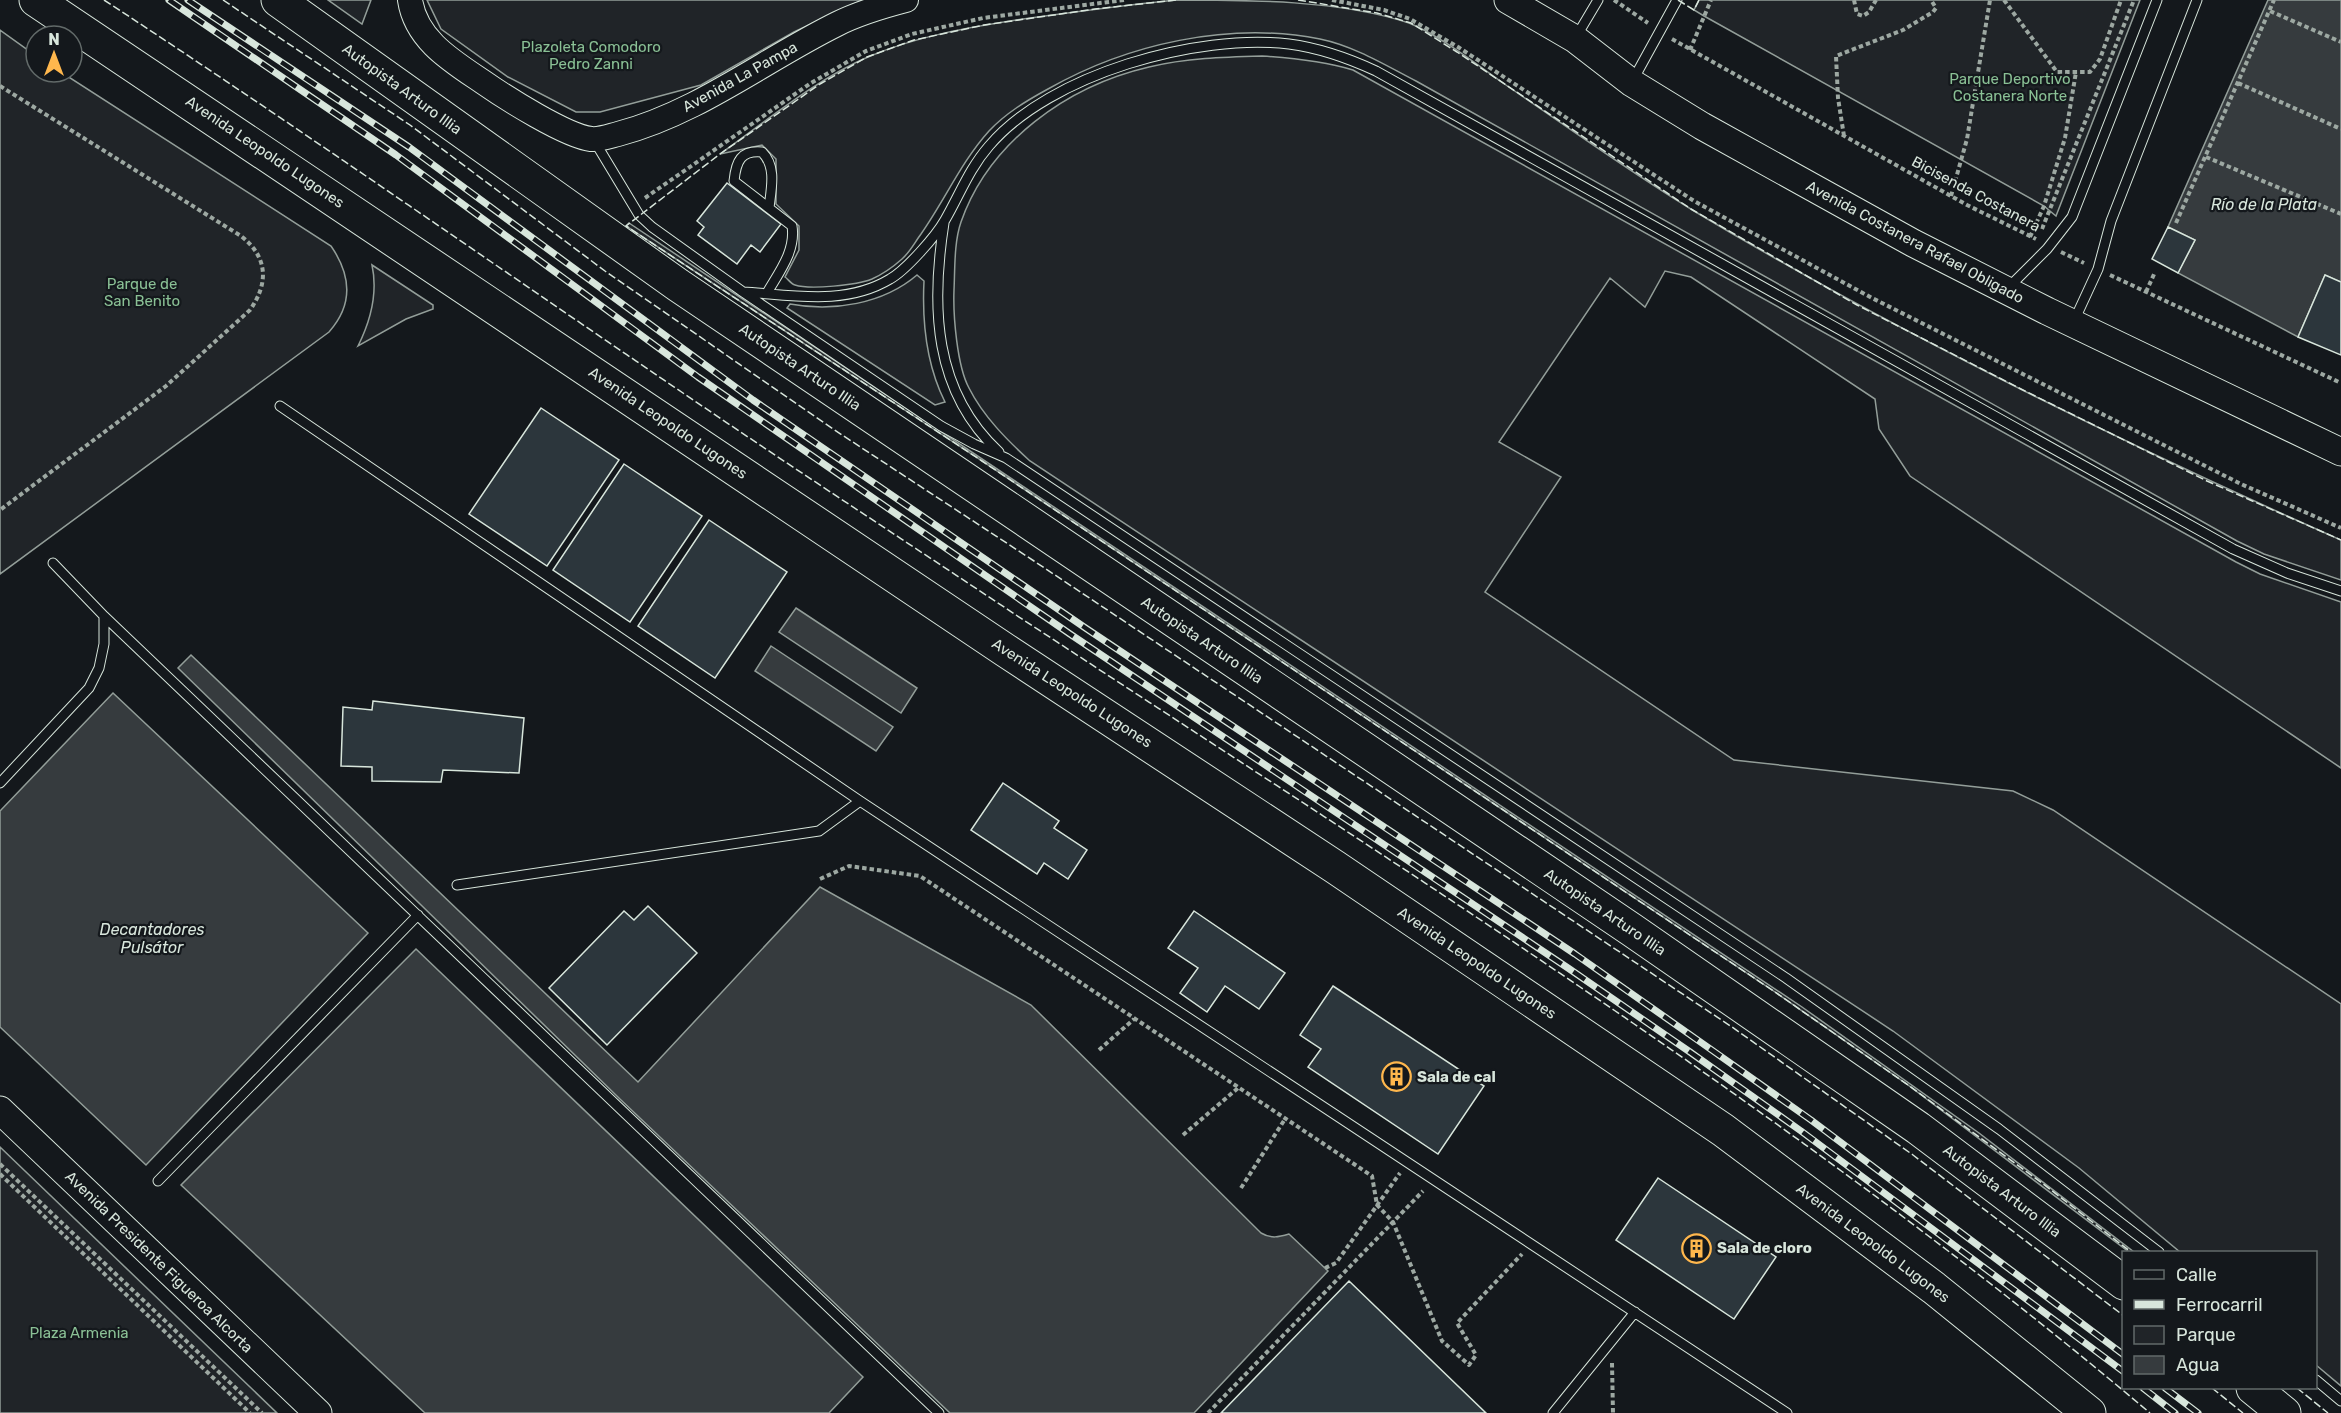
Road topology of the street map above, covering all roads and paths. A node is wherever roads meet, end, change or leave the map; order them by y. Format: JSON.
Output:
{"nodes":[{"id":1,"x":36,"y":0,"type":"edge"},
{"id":2,"x":278,"y":0,"type":"edge"},
{"id":3,"x":410,"y":0,"type":"edge"},
{"id":4,"x":906,"y":0,"type":"edge"},
{"id":5,"x":1124,"y":0,"type":"edge"},
{"id":6,"x":1332,"y":0,"type":"edge"},
{"id":7,"x":1508,"y":0,"type":"edge"},
{"id":8,"x":1598,"y":0,"type":"edge"},
{"id":9,"x":1614,"y":0,"type":"edge"},
{"id":10,"x":1677,"y":0,"type":"edge"},
{"id":11,"x":1711,"y":0,"type":"edge"},
{"id":12,"x":1854,"y":0,"type":"edge"},
{"id":13,"x":1875,"y":0,"type":"edge"},
{"id":14,"x":1931,"y":0,"type":"edge"},
{"id":15,"x":1990,"y":0,"type":"edge"},
{"id":16,"x":2004,"y":0,"type":"edge"},
{"id":17,"x":2121,"y":0,"type":"edge"},
{"id":18,"x":2134,"y":0,"type":"edge"},
{"id":19,"x":2157,"y":0,"type":"edge"},
{"id":20,"x":2197,"y":0,"type":"edge"},
{"id":21,"x":2274,"y":0,"type":"edge"},
{"id":22,"x":2270,"y":11,"type":"junction"},
{"id":23,"x":1660,"y":31,"type":"junction"},
{"id":24,"x":1575,"y":39,"type":"junction"},
{"id":25,"x":2341,"y":42,"type":"edge"},
{"id":26,"x":1690,"y":50,"type":"junction"},
{"id":27,"x":2076,"y":72,"type":"junction"},
{"id":28,"x":1632,"y":82,"type":"junction"},
{"id":29,"x":2238,"y":83,"type":"junction"},
{"id":30,"x":0,"y":86,"type":"edge"},
{"id":31,"x":2341,"y":129,"type":"edge"},
{"id":32,"x":1844,"y":136,"type":"junction"},
{"id":33,"x":594,"y":140,"type":"junction"},
{"id":34,"x":2205,"y":157,"type":"junction"},
{"id":35,"x":1951,"y":196,"type":"junction"},
{"id":36,"x":634,"y":206,"type":"junction"},
{"id":37,"x":769,"y":208,"type":"junction"},
{"id":38,"x":2341,"y":214,"type":"edge"},
{"id":39,"x":944,"y":223,"type":"junction"},
{"id":40,"x":2176,"y":224,"type":"dead end"},
{"id":41,"x":2031,"y":237,"type":"junction"},
{"id":42,"x":2038,"y":240,"type":"junction"},
{"id":43,"x":2049,"y":246,"type":"junction"},
{"id":44,"x":2098,"y":269,"type":"junction"},
{"id":45,"x":2155,"y":272,"type":"dead end"},
{"id":46,"x":2006,"y":290,"type":"junction"},
{"id":47,"x":743,"y":292,"type":"junction"},
{"id":48,"x":2146,"y":292,"type":"junction"},
{"id":49,"x":767,"y":293,"type":"junction"},
{"id":50,"x":2073,"y":324,"type":"junction"},
{"id":51,"x":2341,"y":383,"type":"edge"},
{"id":52,"x":280,"y":406,"type":"dead end"},
{"id":53,"x":2341,"y":452,"type":"edge"},
{"id":54,"x":1006,"y":458,"type":"junction"},
{"id":55,"x":0,"y":510,"type":"edge"},
{"id":56,"x":2341,"y":528,"type":"edge"},
{"id":57,"x":53,"y":563,"type":"dead end"},
{"id":58,"x":2341,"y":591,"type":"edge"},
{"id":59,"x":104,"y":615,"type":"junction"},
{"id":60,"x":0,"y":783,"type":"edge"},
{"id":61,"x":860,"y":801,"type":"junction"},
{"id":62,"x":820,"y":879,"type":"dead end"},
{"id":63,"x":457,"y":885,"type":"dead end"},
{"id":64,"x":418,"y":915,"type":"junction"},
{"id":65,"x":1134,"y":1019,"type":"junction"},
{"id":66,"x":1099,"y":1050,"type":"dead end"},
{"id":67,"x":1238,"y":1088,"type":"junction"},
{"id":68,"x":0,"y":1110,"type":"edge"},
{"id":69,"x":1285,"y":1119,"type":"junction"},
{"id":70,"x":1183,"y":1135,"type":"dead end"},
{"id":71,"x":1407,"y":1162,"type":"junction"},
{"id":72,"x":0,"y":1164,"type":"edge"},
{"id":73,"x":0,"y":1174,"type":"edge"},
{"id":74,"x":1434,"y":1179,"type":"junction"},
{"id":75,"x":158,"y":1181,"type":"dead end"},
{"id":76,"x":1241,"y":1188,"type":"dead end"},
{"id":77,"x":1377,"y":1205,"type":"junction"},
{"id":78,"x":1393,"y":1222,"type":"junction"},
{"id":79,"x":1531,"y":1244,"type":"junction"},
{"id":80,"x":2158,"y":1251,"type":"edge"},
{"id":81,"x":1325,"y":1268,"type":"dead end"},
{"id":82,"x":2122,"y":1281,"type":"edge"},
{"id":83,"x":1635,"y":1312,"type":"junction"},
{"id":84,"x":1611,"y":1341,"type":"junction"},
{"id":85,"x":2317,"y":1381,"type":"edge"},
{"id":86,"x":2254,"y":1389,"type":"edge"},
{"id":87,"x":2341,"y":1401,"type":"edge"},
{"id":88,"x":250,"y":1413,"type":"edge"},
{"id":89,"x":262,"y":1413,"type":"edge"},
{"id":90,"x":318,"y":1413,"type":"edge"},
{"id":91,"x":939,"y":1413,"type":"edge"},
{"id":92,"x":1208,"y":1413,"type":"edge"},
{"id":93,"x":1553,"y":1413,"type":"edge"},
{"id":94,"x":1613,"y":1413,"type":"edge"},
{"id":95,"x":1786,"y":1413,"type":"edge"},
{"id":96,"x":2089,"y":1413,"type":"edge"},
{"id":97,"x":2284,"y":1413,"type":"edge"}],
"edges":[{"from":1,"to":96,"type":"highway","name":"Avenida Leopoldo Lugones"},
{"from":2,"to":82,"type":"highway","name":"Autopista Arturo Illia"},
{"from":3,"to":33,"type":"street"},
{"from":4,"to":33,"type":"street","name":"Avenida La Pampa"},
{"from":5,"to":36,"type":"path"},
{"from":6,"to":56,"type":"path"},
{"from":7,"to":24,"type":"main road","name":"Avenida Costanera Rafael Obligado"},
{"from":8,"to":24,"type":"lane"},
{"from":9,"to":23,"type":"path","name":"Bicisenda Costanera"},
{"from":10,"to":23,"type":"lane"},
{"from":11,"to":26,"type":"path"},
{"from":12,"to":13,"type":"path"},
{"from":14,"to":32,"type":"path"},
{"from":15,"to":35,"type":"path"},
{"from":16,"to":27,"type":"path"},
{"from":17,"to":27,"type":"path"},
{"from":18,"to":42,"type":"path"},
{"from":19,"to":43,"type":"lane"},
{"from":20,"to":44,"type":"lane"},
{"from":21,"to":22,"type":"path"},
{"from":22,"to":25,"type":"path"},
{"from":22,"to":29,"type":"path"},
{"from":23,"to":26,"type":"path","name":"Bicisenda Costanera"},
{"from":23,"to":28,"type":"lane"},
{"from":24,"to":28,"type":"main road","name":"Avenida Costanera Rafael Obligado"},
{"from":26,"to":32,"type":"path","name":"Bicisenda Costanera"},
{"from":27,"to":41,"type":"path"},
{"from":28,"to":46,"type":"main road","name":"Avenida Costanera Rafael Obligado"},
{"from":29,"to":31,"type":"path"},
{"from":29,"to":34,"type":"path"},
{"from":30,"to":55,"type":"path"},
{"from":32,"to":35,"type":"path","name":"Bicisenda Costanera"},
{"from":33,"to":36,"type":"lane"},
{"from":34,"to":38,"type":"path"},
{"from":34,"to":40,"type":"path"},
{"from":35,"to":41,"type":"path","name":"Bicisenda Costanera"},
{"from":36,"to":47,"type":"lane"},
{"from":37,"to":37,"type":"lane"},
{"from":37,"to":49,"type":"lane"},
{"from":39,"to":49,"type":"lane"},
{"from":39,"to":54,"type":"lane"},
{"from":39,"to":58,"type":"lane"},
{"from":41,"to":42,"type":"path","name":"Bicisenda Costanera"},
{"from":42,"to":43,"type":"path","name":"Bicisenda Costanera"},
{"from":43,"to":44,"type":"path","name":"Bicisenda Costanera"},
{"from":43,"to":46,"type":"lane"},
{"from":44,"to":48,"type":"path","name":"Bicisenda Costanera"},
{"from":44,"to":50,"type":"lane"},
{"from":45,"to":48,"type":"path"},
{"from":46,"to":50,"type":"main road","name":"Avenida Costanera Rafael Obligado"},
{"from":47,"to":49,"type":"lane"},
{"from":47,"to":54,"type":"lane"},
{"from":48,"to":51,"type":"path","name":"Bicisenda Costanera"},
{"from":50,"to":53,"type":"main road","name":"Avenida Costanera Rafael Obligado"},
{"from":52,"to":61,"type":"lane"},
{"from":54,"to":80,"type":"lane"},
{"from":57,"to":59,"type":"lane"},
{"from":59,"to":60,"type":"lane"},
{"from":59,"to":64,"type":"lane"},
{"from":61,"to":63,"type":"lane"},
{"from":61,"to":71,"type":"lane"},
{"from":62,"to":65,"type":"path"},
{"from":64,"to":75,"type":"lane"},
{"from":64,"to":91,"type":"lane"},
{"from":65,"to":66,"type":"path"},
{"from":65,"to":67,"type":"path"},
{"from":67,"to":69,"type":"path"},
{"from":67,"to":70,"type":"path"},
{"from":68,"to":90,"type":"main road","name":"Avenida Presidente Figueroa Alcorta"},
{"from":69,"to":76,"type":"path"},
{"from":69,"to":77,"type":"path"},
{"from":71,"to":74,"type":"lane"},
{"from":71,"to":77,"type":"path"},
{"from":72,"to":89,"type":"path"},
{"from":73,"to":88,"type":"path"},
{"from":74,"to":78,"type":"path"},
{"from":74,"to":79,"type":"lane"},
{"from":77,"to":78,"type":"path"},
{"from":77,"to":81,"type":"path"},
{"from":78,"to":79,"type":"path"},
{"from":78,"to":92,"type":"path"},
{"from":79,"to":83,"type":"lane"},
{"from":83,"to":84,"type":"lane"},
{"from":83,"to":95,"type":"lane"},
{"from":84,"to":93,"type":"lane"},
{"from":84,"to":94,"type":"path"},
{"from":85,"to":87,"type":"lane"},
{"from":86,"to":97,"type":"highway"}]}
